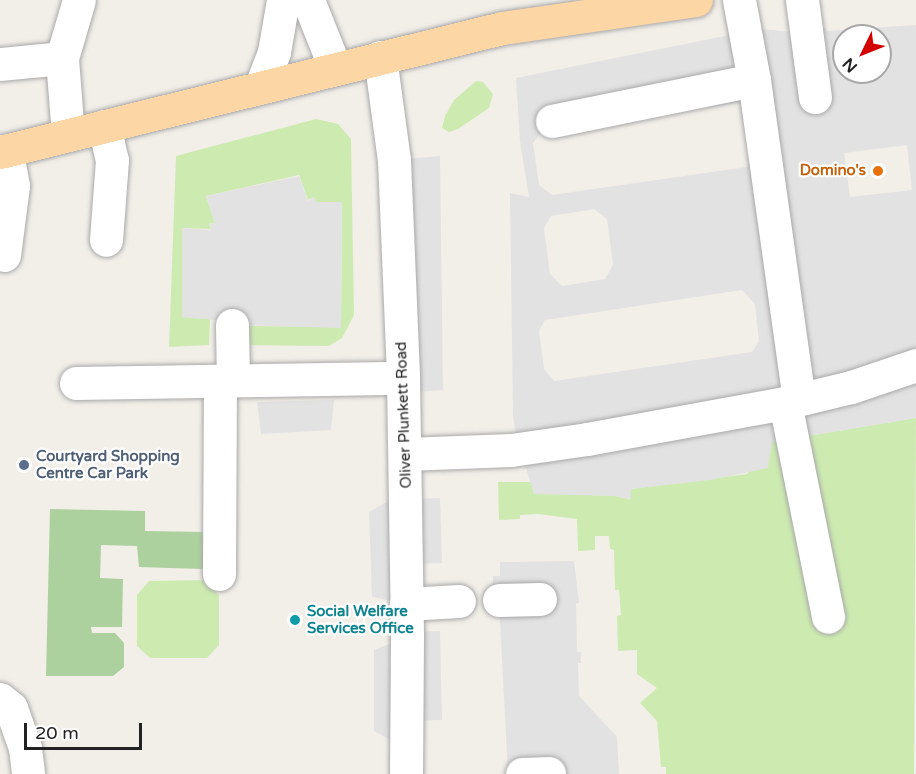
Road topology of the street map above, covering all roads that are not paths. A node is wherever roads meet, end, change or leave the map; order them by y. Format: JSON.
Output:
{"nodes":[{"id":1,"x":79,"y":0,"type":"edge"},
{"id":2,"x":283,"y":0,"type":"edge"},
{"id":3,"x":308,"y":0,"type":"edge"},
{"id":4,"x":696,"y":0,"type":"edge"},
{"id":5,"x":739,"y":0,"type":"edge"},
{"id":6,"x":802,"y":0,"type":"edge"},
{"id":7,"x":380,"y":57,"type":"junction"},
{"id":8,"x":62,"y":58,"type":"junction"},
{"id":9,"x":0,"y":64,"type":"edge"},
{"id":10,"x":335,"y":68,"type":"junction"},
{"id":11,"x":754,"y":80,"type":"junction"},
{"id":12,"x":261,"y":86,"type":"junction"},
{"id":13,"x":815,"y":97,"type":"dead end"},
{"id":14,"x":552,"y":121,"type":"dead end"},
{"id":15,"x":104,"y":126,"type":"junction"},
{"id":16,"x":68,"y":135,"type":"junction"},
{"id":17,"x":4,"y":151,"type":"edge"},
{"id":18,"x":106,"y":240,"type":"dead end"},
{"id":19,"x":4,"y":255,"type":"dead end"},
{"id":20,"x":232,"y":325,"type":"dead end"},
{"id":21,"x":916,"y":365,"type":"edge"},
{"id":22,"x":403,"y":378,"type":"junction"},
{"id":23,"x":227,"y":381,"type":"junction"},
{"id":24,"x":76,"y":383,"type":"dead end"},
{"id":25,"x":792,"y":401,"type":"junction"},
{"id":26,"x":405,"y":454,"type":"junction"},
{"id":27,"x":219,"y":574,"type":"dead end"},
{"id":28,"x":540,"y":599,"type":"dead end"},
{"id":29,"x":499,"y":600,"type":"dead end"},
{"id":30,"x":459,"y":601,"type":"dead end"},
{"id":31,"x":406,"y":604,"type":"junction"},
{"id":32,"x":828,"y":617,"type":"dead end"},
{"id":33,"x":0,"y":699,"type":"edge"},
{"id":34,"x":28,"y":774,"type":"edge"},
{"id":35,"x":406,"y":774,"type":"edge"}],
"edges":[{"from":1,"to":8,"type":"street"},
{"from":2,"to":12,"type":"street"},
{"from":3,"to":10,"type":"street"},
{"from":4,"to":7,"type":"main road"},
{"from":5,"to":11,"type":"street"},
{"from":6,"to":13,"type":"street"},
{"from":7,"to":10,"type":"main road"},
{"from":7,"to":22,"type":"street","name":"Oliver Plunkett Road"},
{"from":8,"to":9,"type":"street"},
{"from":8,"to":16,"type":"street"},
{"from":10,"to":12,"type":"main road"},
{"from":11,"to":14,"type":"street"},
{"from":11,"to":25,"type":"street"},
{"from":12,"to":15,"type":"main road"},
{"from":15,"to":16,"type":"main road"},
{"from":15,"to":18,"type":"street"},
{"from":16,"to":17,"type":"main road"},
{"from":17,"to":19,"type":"street"},
{"from":20,"to":23,"type":"street"},
{"from":21,"to":25,"type":"street"},
{"from":22,"to":23,"type":"street"},
{"from":22,"to":26,"type":"street","name":"Oliver Plunkett Road"},
{"from":23,"to":24,"type":"street"},
{"from":23,"to":27,"type":"street"},
{"from":25,"to":26,"type":"street"},
{"from":25,"to":32,"type":"street"},
{"from":26,"to":31,"type":"street","name":"Oliver Plunkett Road"},
{"from":28,"to":29,"type":"street"},
{"from":30,"to":31,"type":"street"},
{"from":31,"to":35,"type":"street","name":"Oliver Plunkett Road"},
{"from":33,"to":34,"type":"street"}]}
